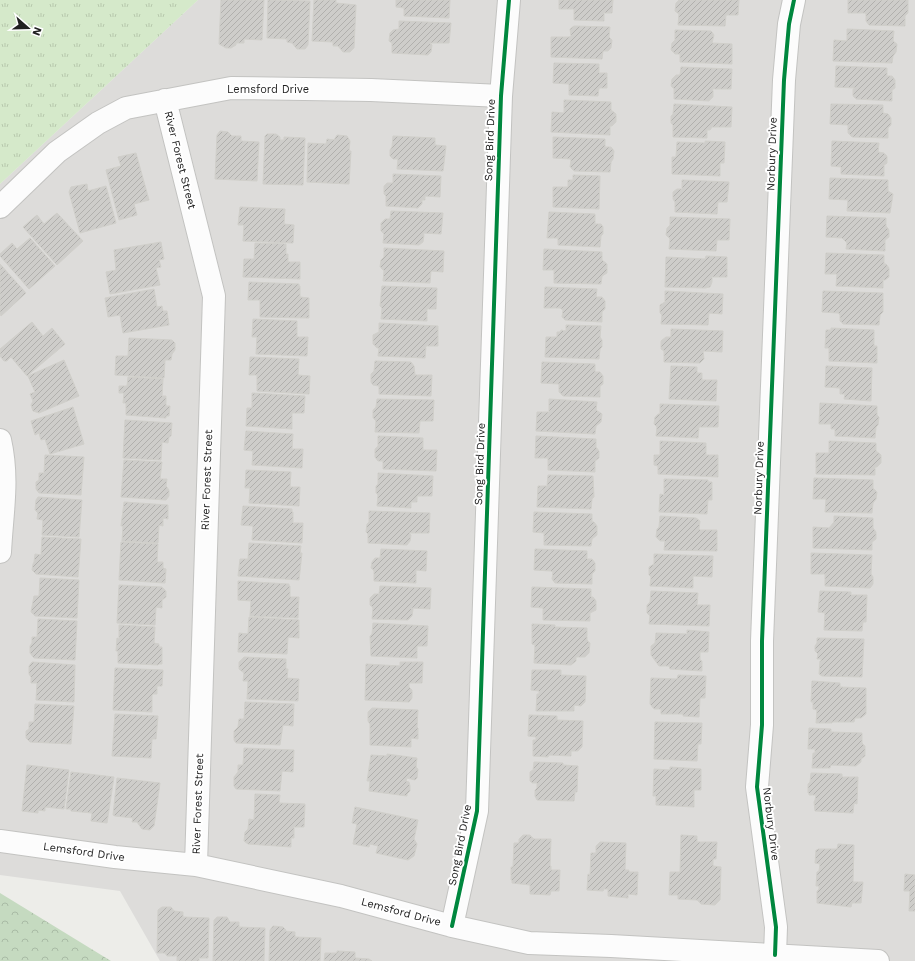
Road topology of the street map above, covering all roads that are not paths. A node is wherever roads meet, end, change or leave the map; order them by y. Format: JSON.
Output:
{"nodes":[{"id":1,"x":509,"y":0,"type":"edge"},
{"id":2,"x":794,"y":0,"type":"edge"},
{"id":3,"x":501,"y":96,"type":"junction"},
{"id":4,"x":164,"y":100,"type":"junction"},
{"id":5,"x":0,"y":207,"type":"edge"},
{"id":6,"x":0,"y":440,"type":"edge"},
{"id":7,"x":0,"y":552,"type":"edge"},
{"id":8,"x":0,"y":841,"type":"edge"},
{"id":9,"x":196,"y":865,"type":"junction"},
{"id":10,"x":452,"y":926,"type":"junction"},
{"id":11,"x":610,"y":954,"type":"edge"},
{"id":12,"x":775,"y":955,"type":"junction"},
{"id":13,"x":878,"y":961,"type":"edge"}],
"edges":[{"from":1,"to":3,"type":"street","name":"Song Bird Drive"},
{"from":2,"to":12,"type":"street","name":"Norbury Drive"},
{"from":3,"to":4,"type":"street","name":"Lemsford Drive"},
{"from":3,"to":10,"type":"street","name":"Song Bird Drive"},
{"from":4,"to":5,"type":"street","name":"Lemsford Drive"},
{"from":4,"to":9,"type":"street","name":"River Forest Street"},
{"from":6,"to":7,"type":"street"},
{"from":8,"to":9,"type":"street","name":"Lemsford Drive"},
{"from":9,"to":10,"type":"street","name":"Lemsford Drive"},
{"from":10,"to":11,"type":"street","name":"Lemsford Drive"},
{"from":11,"to":12,"type":"street","name":"Lemsford Drive"},
{"from":12,"to":13,"type":"street","name":"Lemsford Drive"}]}
